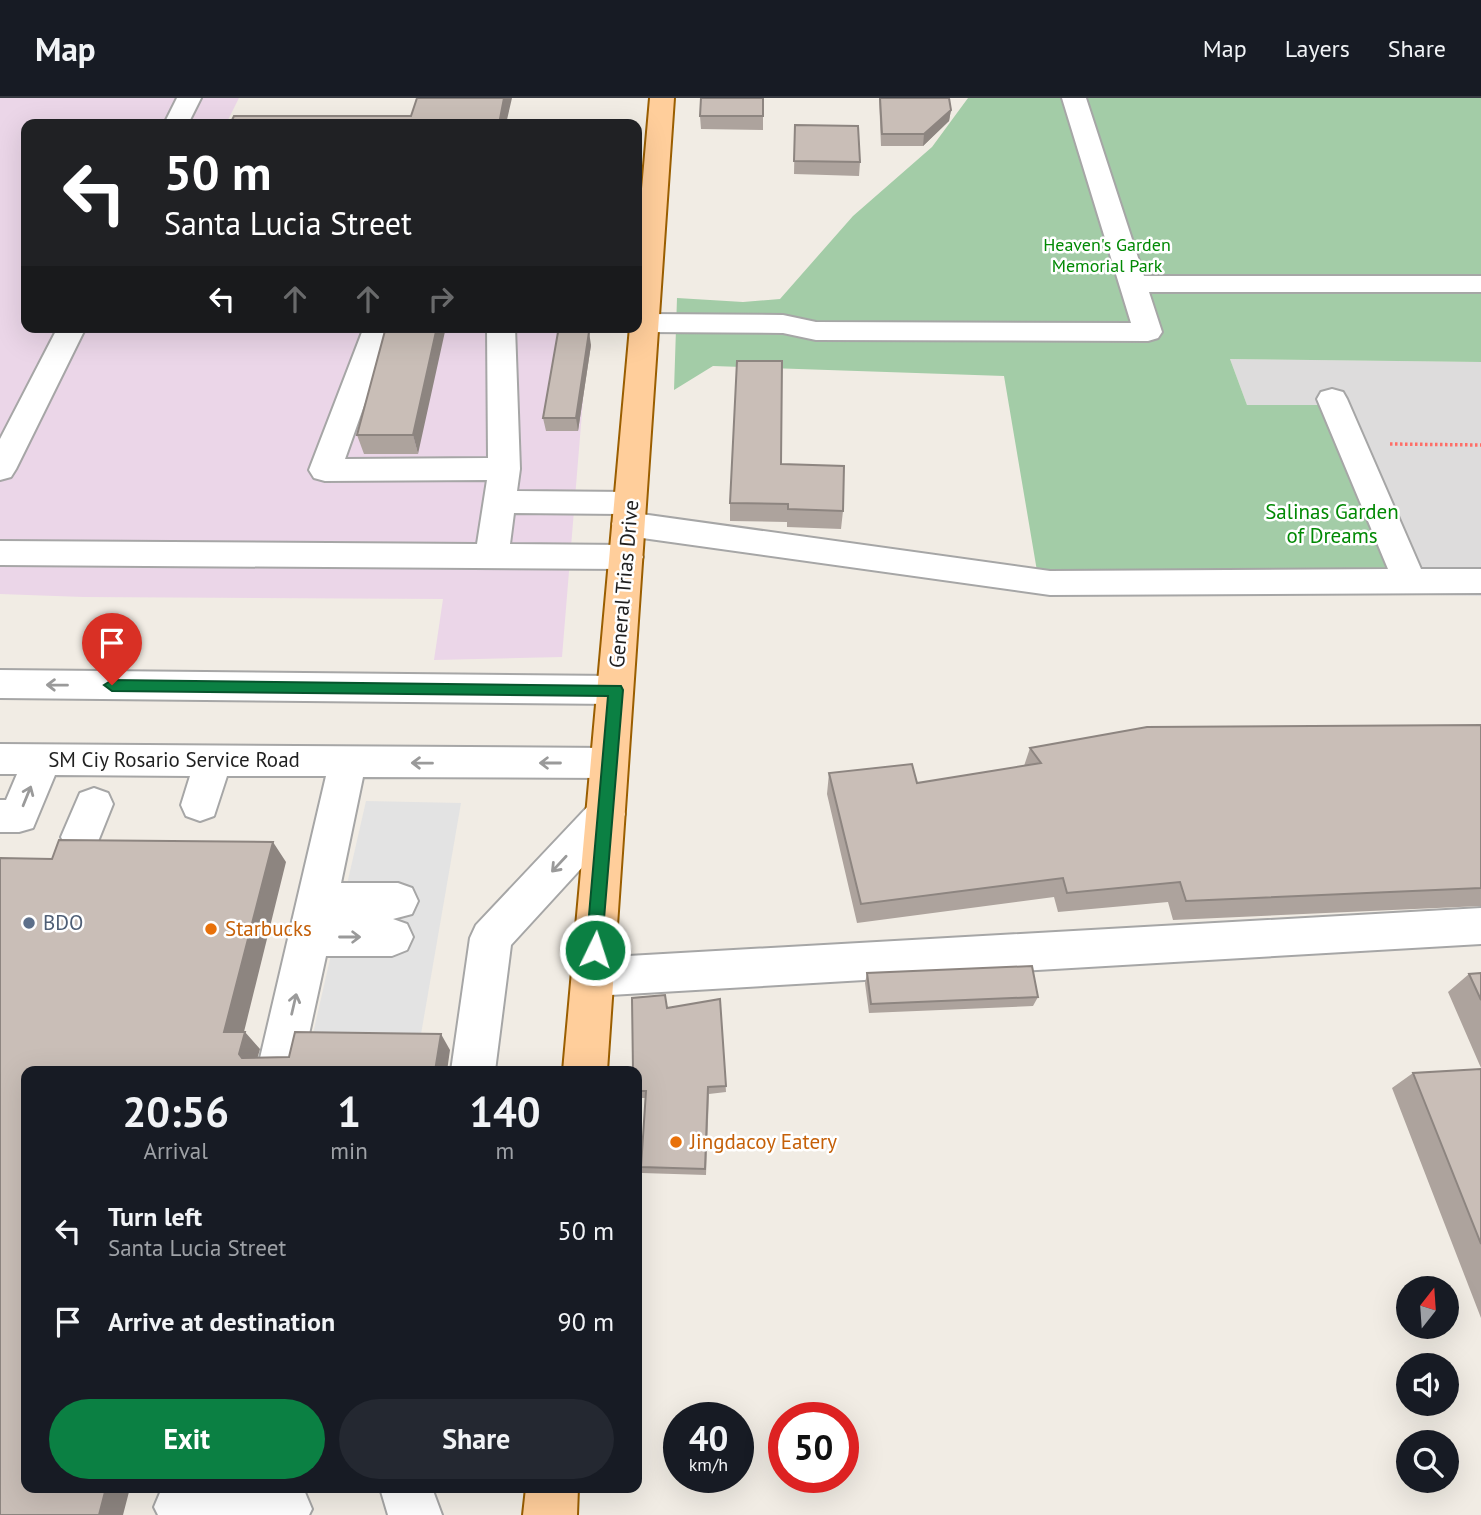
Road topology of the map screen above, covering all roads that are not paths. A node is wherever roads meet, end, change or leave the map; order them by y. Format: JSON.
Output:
{"nodes":[{"id":1,"x":189,"y":98,"type":"edge"},
{"id":2,"x":662,"y":98,"type":"edge"},
{"id":3,"x":1074,"y":98,"type":"edge"},
{"id":4,"x":178,"y":119,"type":"edge"},
{"id":5,"x":1133,"y":284,"type":"junction"},
{"id":6,"x":1481,"y":284,"type":"edge"},
{"id":7,"x":644,"y":329,"type":"junction"},
{"id":8,"x":69,"y":333,"type":"edge"},
{"id":9,"x":376,"y":333,"type":"edge"},
{"id":10,"x":501,"y":333,"type":"edge"},
{"id":11,"x":1332,"y":399,"type":"dead end"},
{"id":12,"x":504,"y":469,"type":"junction"},
{"id":13,"x":0,"y":470,"type":"edge"},
{"id":14,"x":499,"y":502,"type":"junction"},
{"id":15,"x":629,"y":513,"type":"junction"},
{"id":16,"x":0,"y":553,"type":"edge"},
{"id":17,"x":492,"y":555,"type":"junction"},
{"id":18,"x":626,"y":557,"type":"junction"},
{"id":19,"x":1409,"y":580,"type":"junction"},
{"id":20,"x":1481,"y":581,"type":"edge"},
{"id":21,"x":0,"y":684,"type":"edge"},
{"id":22,"x":615,"y":690,"type":"junction"},
{"id":23,"x":0,"y":759,"type":"edge"},
{"id":24,"x":42,"y":759,"type":"junction"},
{"id":25,"x":213,"y":760,"type":"junction"},
{"id":26,"x":348,"y":761,"type":"junction"},
{"id":27,"x":610,"y":763,"type":"junction"},
{"id":28,"x":200,"y":805,"type":"dead end"},
{"id":29,"x":606,"y":814,"type":"junction"},
{"id":30,"x":0,"y":816,"type":"edge"},
{"id":31,"x":313,"y":919,"type":"junction"},
{"id":32,"x":395,"y":919,"type":"dead end"},
{"id":33,"x":1481,"y":926,"type":"edge"},
{"id":34,"x":593,"y":977,"type":"junction"},
{"id":35,"x":280,"y":1066,"type":"edge"},
{"id":36,"x":474,"y":1066,"type":"edge"},
{"id":37,"x":585,"y":1066,"type":"edge"},
{"id":38,"x":408,"y":1493,"type":"edge"},
{"id":39,"x":552,"y":1493,"type":"edge"},
{"id":40,"x":181,"y":1503,"type":"edge"},
{"id":41,"x":285,"y":1509,"type":"dead end"},
{"id":42,"x":415,"y":1515,"type":"edge"},
{"id":43,"x":550,"y":1515,"type":"edge"}],
"edges":[{"from":1,"to":4,"type":"street"},
{"from":2,"to":7,"type":"main road","name":"General Trias Drive"},
{"from":3,"to":5,"type":"street"},
{"from":5,"to":6,"type":"street"},
{"from":5,"to":7,"type":"street"},
{"from":7,"to":15,"type":"main road","name":"General Trias Drive"},
{"from":8,"to":13,"type":"street"},
{"from":9,"to":12,"type":"street"},
{"from":10,"to":12,"type":"street"},
{"from":11,"to":19,"type":"street"},
{"from":12,"to":14,"type":"street"},
{"from":14,"to":15,"type":"street"},
{"from":14,"to":17,"type":"street"},
{"from":15,"to":18,"type":"main road","name":"General Trias Drive"},
{"from":15,"to":19,"type":"street"},
{"from":16,"to":17,"type":"street"},
{"from":17,"to":18,"type":"street"},
{"from":18,"to":22,"type":"main road","name":"General Trias Drive"},
{"from":19,"to":20,"type":"street"},
{"from":22,"to":21,"type":"street","one_way":true},
{"from":22,"to":27,"type":"main road","name":"General Trias Drive"},
{"from":23,"to":24,"type":"street","name":"SM Ciy Rosario Service Road"},
{"from":24,"to":25,"type":"street","name":"SM Ciy Rosario Service Road"},
{"from":30,"to":24,"type":"street","one_way":true},
{"from":25,"to":26,"type":"street","name":"SM Ciy Rosario Service Road"},
{"from":25,"to":28,"type":"street"},
{"from":27,"to":26,"type":"street","name":"SM Ciy Rosario Service Road","one_way":true},
{"from":26,"to":31,"type":"street"},
{"from":27,"to":29,"type":"main road","name":"General Trias Drive"},
{"from":29,"to":34,"type":"main road","name":"General Trias Drive"},
{"from":29,"to":36,"type":"street","one_way":true},
{"from":31,"to":32,"type":"street"},
{"from":35,"to":31,"type":"street","one_way":true},
{"from":33,"to":34,"type":"street"},
{"from":34,"to":37,"type":"main road","name":"General Trias Drive"},
{"from":38,"to":42,"type":"street"},
{"from":39,"to":43,"type":"main road"},
{"from":40,"to":41,"type":"street"}]}
